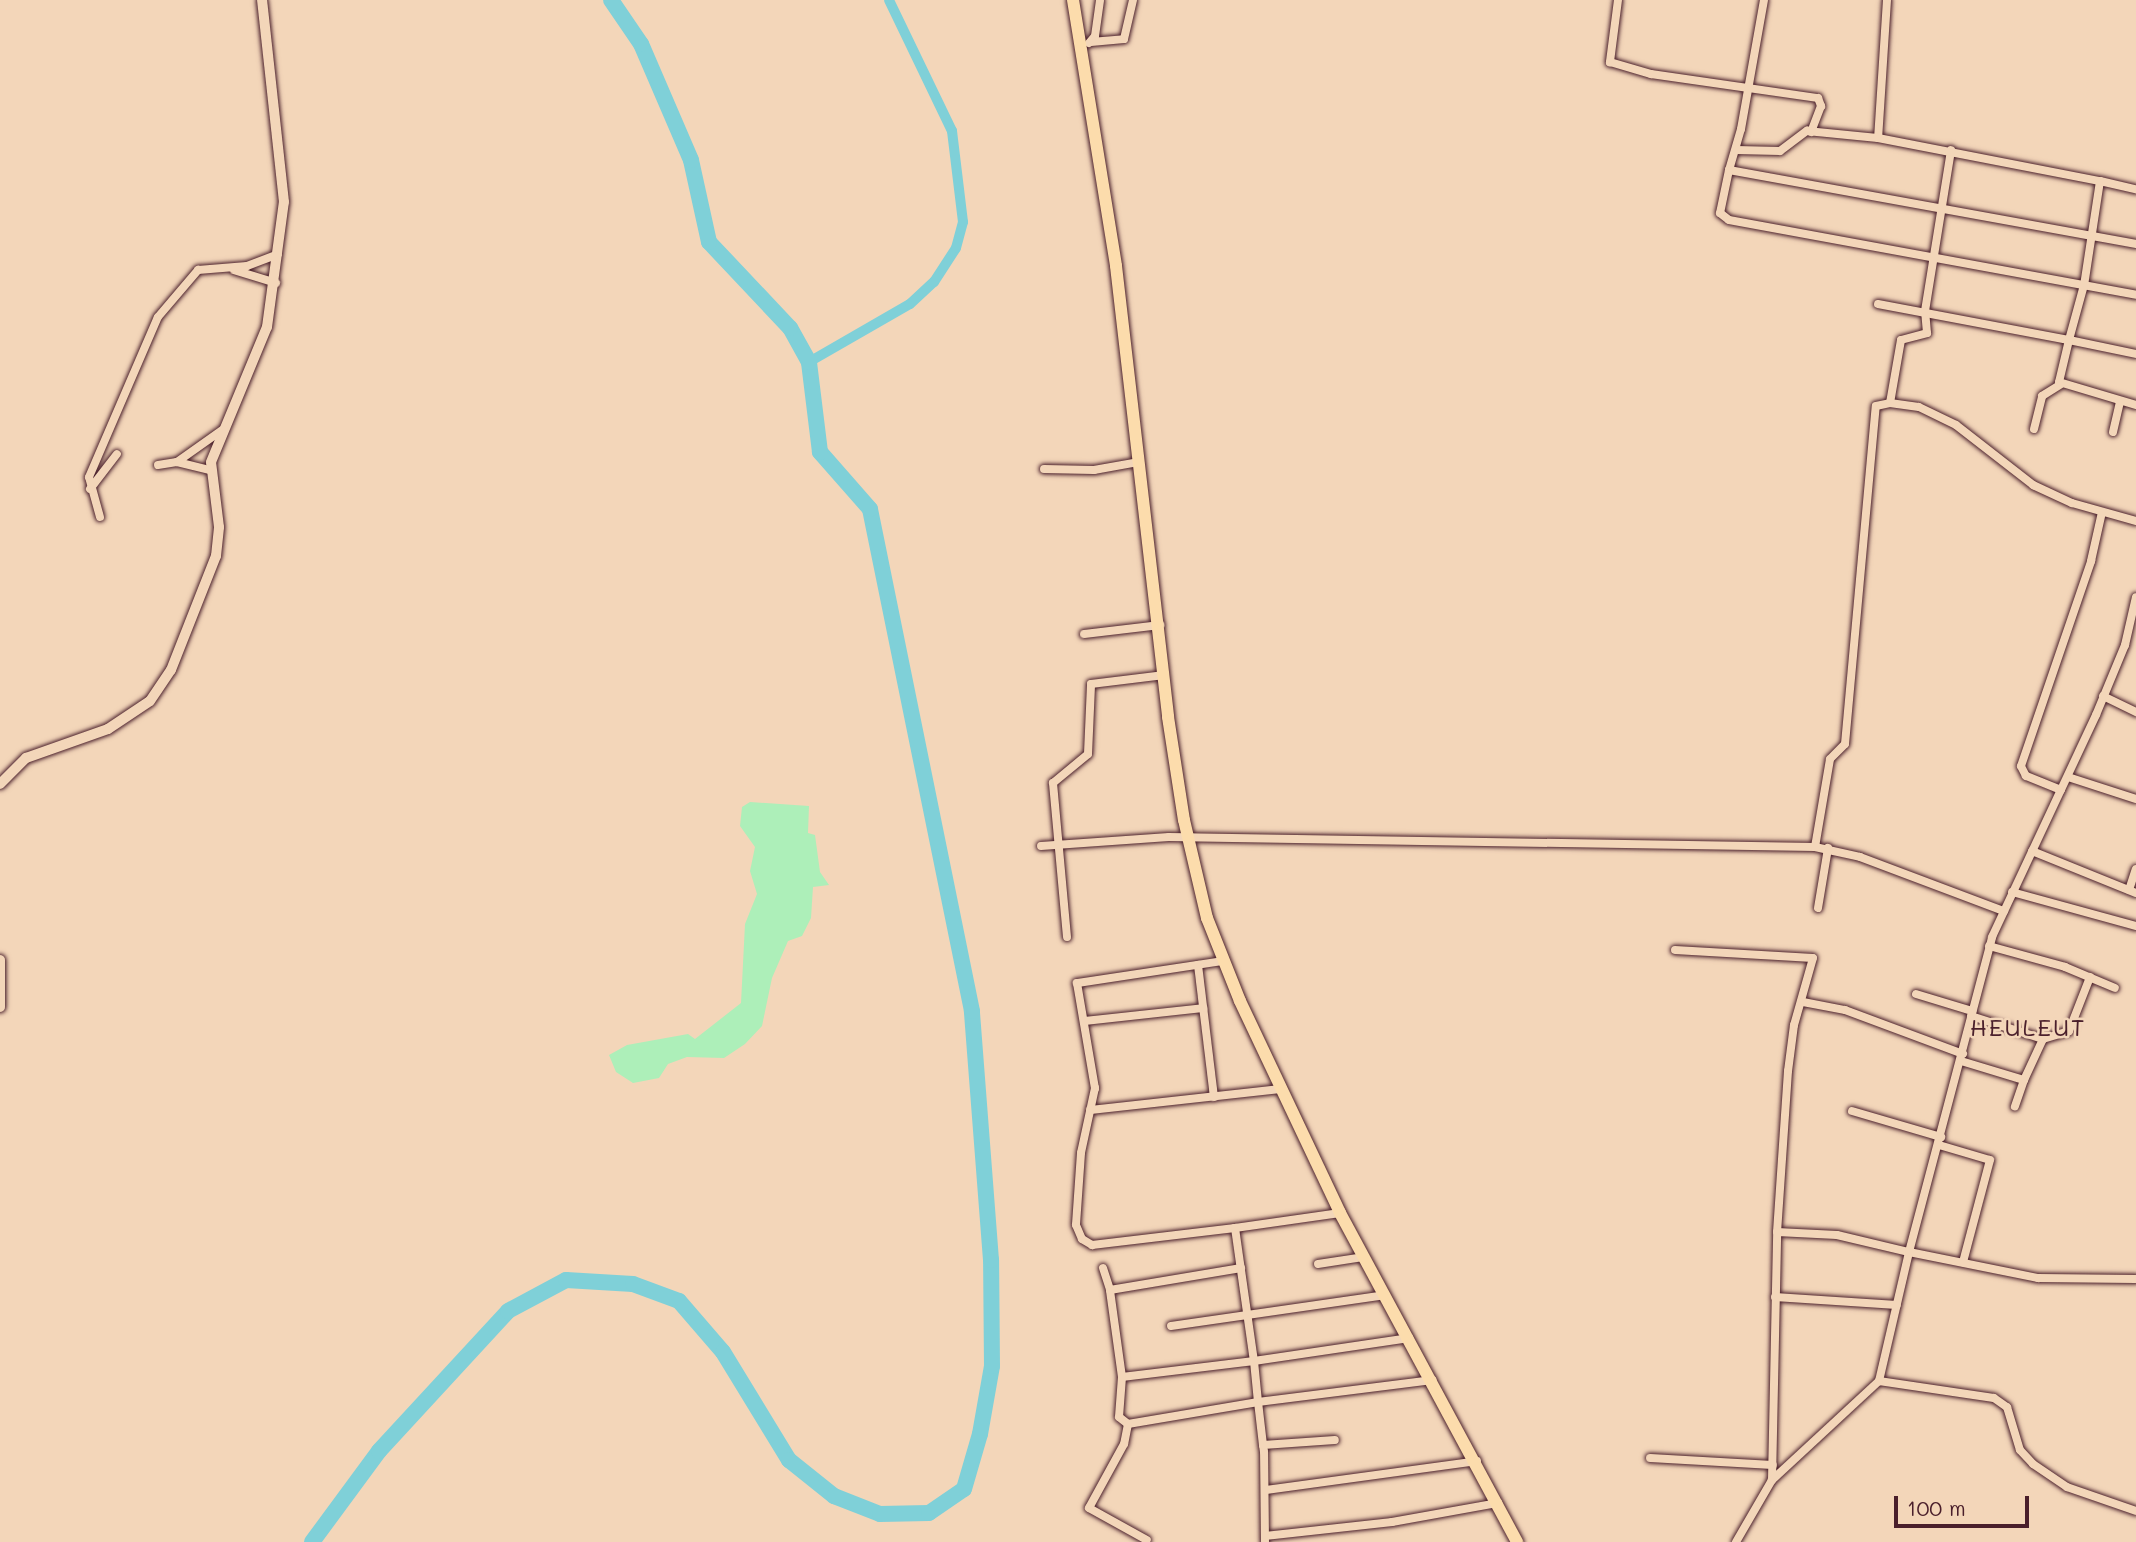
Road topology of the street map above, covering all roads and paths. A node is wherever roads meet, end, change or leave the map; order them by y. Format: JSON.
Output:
{"nodes":[{"id":1,"x":262,"y":0,"type":"edge"},
{"id":2,"x":1073,"y":0,"type":"edge"},
{"id":3,"x":1100,"y":0,"type":"edge"},
{"id":4,"x":1133,"y":0,"type":"edge"},
{"id":5,"x":1618,"y":0,"type":"edge"},
{"id":6,"x":1764,"y":0,"type":"edge"},
{"id":7,"x":1887,"y":0,"type":"edge"},
{"id":8,"x":1086,"y":45,"type":"junction"},
{"id":9,"x":1748,"y":89,"type":"junction"},
{"id":10,"x":1811,"y":132,"type":"junction"},
{"id":11,"x":1878,"y":138,"type":"junction"},
{"id":12,"x":1736,"y":150,"type":"junction"},
{"id":13,"x":1951,"y":150,"type":"junction"},
{"id":14,"x":1729,"y":170,"type":"junction"},
{"id":15,"x":2100,"y":181,"type":"junction"},
{"id":16,"x":2136,"y":189,"type":"edge"},
{"id":17,"x":1943,"y":208,"type":"junction"},
{"id":18,"x":2092,"y":237,"type":"junction"},
{"id":19,"x":2136,"y":244,"type":"edge"},
{"id":20,"x":278,"y":254,"type":"junction"},
{"id":21,"x":1937,"y":256,"type":"junction"},
{"id":22,"x":231,"y":269,"type":"junction"},
{"id":23,"x":275,"y":283,"type":"junction"},
{"id":24,"x":2084,"y":285,"type":"junction"},
{"id":25,"x":2136,"y":295,"type":"edge"},
{"id":26,"x":1878,"y":304,"type":"dead end"},
{"id":27,"x":1925,"y":311,"type":"junction"},
{"id":28,"x":2069,"y":340,"type":"junction"},
{"id":29,"x":2136,"y":354,"type":"edge"},
{"id":30,"x":2061,"y":384,"type":"junction"},
{"id":31,"x":1891,"y":399,"type":"junction"},
{"id":32,"x":2120,"y":402,"type":"junction"},
{"id":33,"x":2136,"y":405,"type":"edge"},
{"id":34,"x":2034,"y":429,"type":"dead end"},
{"id":35,"x":222,"y":430,"type":"junction"},
{"id":36,"x":2113,"y":432,"type":"dead end"},
{"id":37,"x":117,"y":454,"type":"dead end"},
{"id":38,"x":1139,"y":462,"type":"junction"},
{"id":39,"x":177,"y":463,"type":"junction"},
{"id":40,"x":158,"y":465,"type":"dead end"},
{"id":41,"x":1044,"y":469,"type":"dead end"},
{"id":42,"x":210,"y":470,"type":"junction"},
{"id":43,"x":89,"y":491,"type":"junction"},
{"id":44,"x":2102,"y":512,"type":"junction"},
{"id":45,"x":100,"y":517,"type":"dead end"},
{"id":46,"x":2136,"y":521,"type":"edge"},
{"id":47,"x":2136,"y":597,"type":"edge"},
{"id":48,"x":1160,"y":625,"type":"junction"},
{"id":49,"x":2133,"y":628,"type":"edge"},
{"id":50,"x":1084,"y":634,"type":"dead end"},
{"id":51,"x":1164,"y":675,"type":"junction"},
{"id":52,"x":2103,"y":696,"type":"junction"},
{"id":53,"x":2136,"y":712,"type":"edge"},
{"id":54,"x":2068,"y":777,"type":"junction"},
{"id":55,"x":0,"y":784,"type":"edge"},
{"id":56,"x":2061,"y":790,"type":"junction"},
{"id":57,"x":2136,"y":799,"type":"edge"},
{"id":58,"x":1188,"y":838,"type":"junction"},
{"id":59,"x":1041,"y":846,"type":"dead end"},
{"id":60,"x":1059,"y":847,"type":"junction"},
{"id":61,"x":1815,"y":847,"type":"junction"},
{"id":62,"x":1828,"y":848,"type":"junction"},
{"id":63,"x":2032,"y":851,"type":"junction"},
{"id":64,"x":2136,"y":869,"type":"edge"},
{"id":65,"x":2132,"y":891,"type":"edge"},
{"id":66,"x":2012,"y":892,"type":"junction"},
{"id":67,"x":1818,"y":908,"type":"dead end"},
{"id":68,"x":2004,"y":911,"type":"junction"},
{"id":69,"x":2136,"y":926,"type":"edge"},
{"id":70,"x":1067,"y":937,"type":"dead end"},
{"id":71,"x":1989,"y":946,"type":"junction"},
{"id":72,"x":1675,"y":950,"type":"dead end"},
{"id":73,"x":0,"y":960,"type":"edge"},
{"id":74,"x":1223,"y":961,"type":"junction"},
{"id":75,"x":1198,"y":965,"type":"junction"},
{"id":76,"x":2090,"y":977,"type":"junction"},
{"id":77,"x":2115,"y":988,"type":"dead end"},
{"id":78,"x":1916,"y":994,"type":"dead end"},
{"id":79,"x":1803,"y":1002,"type":"junction"},
{"id":80,"x":0,"y":1007,"type":"edge"},
{"id":81,"x":1203,"y":1008,"type":"junction"},
{"id":82,"x":1972,"y":1014,"type":"junction"},
{"id":83,"x":1084,"y":1021,"type":"junction"},
{"id":84,"x":2043,"y":1039,"type":"junction"},
{"id":85,"x":1962,"y":1057,"type":"junction"},
{"id":86,"x":2024,"y":1080,"type":"junction"},
{"id":87,"x":1281,"y":1089,"type":"junction"},
{"id":88,"x":1214,"y":1097,"type":"junction"},
{"id":89,"x":2015,"y":1105,"type":"dead end"},
{"id":90,"x":1090,"y":1111,"type":"junction"},
{"id":91,"x":1852,"y":1111,"type":"dead end"},
{"id":92,"x":1940,"y":1141,"type":"junction"},
{"id":93,"x":1340,"y":1213,"type":"junction"},
{"id":94,"x":1235,"y":1228,"type":"junction"},
{"id":95,"x":1777,"y":1232,"type":"junction"},
{"id":96,"x":1909,"y":1252,"type":"junction"},
{"id":97,"x":1364,"y":1257,"type":"junction"},
{"id":98,"x":1962,"y":1262,"type":"junction"},
{"id":99,"x":1318,"y":1264,"type":"dead end"},
{"id":100,"x":1103,"y":1268,"type":"dead end"},
{"id":101,"x":1241,"y":1268,"type":"junction"},
{"id":102,"x":2136,"y":1279,"type":"edge"},
{"id":103,"x":1110,"y":1290,"type":"junction"},
{"id":104,"x":1386,"y":1295,"type":"junction"},
{"id":105,"x":1775,"y":1297,"type":"junction"},
{"id":106,"x":1897,"y":1306,"type":"junction"},
{"id":107,"x":1249,"y":1315,"type":"junction"},
{"id":108,"x":1171,"y":1326,"type":"dead end"},
{"id":109,"x":1409,"y":1338,"type":"junction"},
{"id":110,"x":1254,"y":1361,"type":"junction"},
{"id":111,"x":1122,"y":1377,"type":"junction"},
{"id":112,"x":1433,"y":1380,"type":"junction"},
{"id":113,"x":1879,"y":1381,"type":"junction"},
{"id":114,"x":1258,"y":1402,"type":"junction"},
{"id":115,"x":1128,"y":1424,"type":"junction"},
{"id":116,"x":1335,"y":1440,"type":"dead end"},
{"id":117,"x":1264,"y":1445,"type":"junction"},
{"id":118,"x":1650,"y":1458,"type":"dead end"},
{"id":119,"x":1477,"y":1461,"type":"junction"},
{"id":120,"x":1773,"y":1465,"type":"junction"},
{"id":121,"x":1772,"y":1480,"type":"junction"},
{"id":122,"x":1266,"y":1490,"type":"junction"},
{"id":123,"x":1498,"y":1503,"type":"junction"},
{"id":124,"x":2136,"y":1511,"type":"edge"},
{"id":125,"x":1265,"y":1539,"type":"edge"},
{"id":126,"x":1148,"y":1541,"type":"edge"},
{"id":127,"x":1517,"y":1542,"type":"edge"},
{"id":128,"x":1736,"y":1542,"type":"edge"}],
"edges":[{"from":1,"to":20,"type":"street"},
{"from":2,"to":8,"type":"main road"},
{"from":3,"to":8,"type":"street"},
{"from":4,"to":8,"type":"street"},
{"from":5,"to":9,"type":"street"},
{"from":6,"to":9,"type":"street"},
{"from":7,"to":11,"type":"street"},
{"from":8,"to":38,"type":"main road"},
{"from":9,"to":10,"type":"street"},
{"from":9,"to":12,"type":"street"},
{"from":10,"to":11,"type":"street"},
{"from":10,"to":12,"type":"street"},
{"from":11,"to":13,"type":"street"},
{"from":12,"to":14,"type":"street"},
{"from":13,"to":15,"type":"street"},
{"from":13,"to":17,"type":"street"},
{"from":14,"to":17,"type":"street"},
{"from":14,"to":21,"type":"street"},
{"from":15,"to":16,"type":"street"},
{"from":15,"to":18,"type":"street"},
{"from":17,"to":18,"type":"street"},
{"from":17,"to":21,"type":"street"},
{"from":18,"to":19,"type":"street"},
{"from":18,"to":24,"type":"street"},
{"from":20,"to":22,"type":"street"},
{"from":20,"to":23,"type":"street"},
{"from":21,"to":24,"type":"street"},
{"from":21,"to":27,"type":"street"},
{"from":22,"to":23,"type":"street"},
{"from":22,"to":43,"type":"street"},
{"from":23,"to":35,"type":"street"},
{"from":24,"to":25,"type":"street"},
{"from":24,"to":28,"type":"street"},
{"from":26,"to":27,"type":"street"},
{"from":27,"to":28,"type":"street"},
{"from":27,"to":31,"type":"street"},
{"from":28,"to":29,"type":"street"},
{"from":28,"to":30,"type":"street"},
{"from":30,"to":32,"type":"street"},
{"from":30,"to":34,"type":"street"},
{"from":31,"to":44,"type":"street"},
{"from":31,"to":61,"type":"street"},
{"from":32,"to":33,"type":"street"},
{"from":32,"to":36,"type":"street"},
{"from":35,"to":39,"type":"street"},
{"from":35,"to":42,"type":"street"},
{"from":37,"to":43,"type":"street"},
{"from":38,"to":41,"type":"street"},
{"from":38,"to":48,"type":"main road"},
{"from":39,"to":40,"type":"street"},
{"from":39,"to":42,"type":"street"},
{"from":42,"to":55,"type":"street"},
{"from":43,"to":45,"type":"street"},
{"from":44,"to":46,"type":"street"},
{"from":44,"to":56,"type":"street"},
{"from":47,"to":49,"type":"street"},
{"from":48,"to":50,"type":"street"},
{"from":48,"to":51,"type":"main road"},
{"from":49,"to":52,"type":"street"},
{"from":51,"to":58,"type":"main road"},
{"from":51,"to":60,"type":"street"},
{"from":52,"to":53,"type":"street"},
{"from":52,"to":54,"type":"street"},
{"from":54,"to":56,"type":"street"},
{"from":54,"to":57,"type":"street"},
{"from":56,"to":63,"type":"street"},
{"from":58,"to":60,"type":"street"},
{"from":58,"to":61,"type":"street"},
{"from":58,"to":74,"type":"main road"},
{"from":59,"to":60,"type":"street"},
{"from":60,"to":70,"type":"street"},
{"from":61,"to":62,"type":"street"},
{"from":62,"to":67,"type":"street"},
{"from":62,"to":68,"type":"street"},
{"from":63,"to":65,"type":"street"},
{"from":63,"to":66,"type":"street"},
{"from":64,"to":65,"type":"street"},
{"from":66,"to":68,"type":"street"},
{"from":66,"to":69,"type":"street"},
{"from":68,"to":71,"type":"street"},
{"from":71,"to":76,"type":"street"},
{"from":71,"to":82,"type":"street"},
{"from":72,"to":79,"type":"street"},
{"from":73,"to":80,"type":"street"},
{"from":74,"to":75,"type":"street"},
{"from":74,"to":87,"type":"main road"},
{"from":75,"to":81,"type":"street"},
{"from":75,"to":83,"type":"street"},
{"from":76,"to":77,"type":"street"},
{"from":76,"to":84,"type":"street"},
{"from":78,"to":82,"type":"street"},
{"from":79,"to":85,"type":"street"},
{"from":79,"to":95,"type":"street"},
{"from":81,"to":83,"type":"street"},
{"from":81,"to":88,"type":"street"},
{"from":82,"to":84,"type":"street"},
{"from":82,"to":85,"type":"street"},
{"from":83,"to":90,"type":"street"},
{"from":84,"to":86,"type":"street"},
{"from":85,"to":86,"type":"street"},
{"from":85,"to":92,"type":"street"},
{"from":86,"to":89,"type":"street"},
{"from":87,"to":88,"type":"street"},
{"from":87,"to":93,"type":"main road"},
{"from":88,"to":90,"type":"street"},
{"from":90,"to":94,"type":"street"},
{"from":91,"to":92,"type":"street"},
{"from":92,"to":96,"type":"street"},
{"from":92,"to":98,"type":"street"},
{"from":93,"to":94,"type":"street"},
{"from":93,"to":97,"type":"main road"},
{"from":94,"to":101,"type":"street"},
{"from":95,"to":96,"type":"street"},
{"from":95,"to":105,"type":"street"},
{"from":96,"to":98,"type":"street"},
{"from":96,"to":106,"type":"street"},
{"from":97,"to":99,"type":"street"},
{"from":97,"to":104,"type":"main road"},
{"from":98,"to":102,"type":"street"},
{"from":100,"to":103,"type":"street"},
{"from":101,"to":103,"type":"street"},
{"from":101,"to":107,"type":"street"},
{"from":103,"to":111,"type":"street"},
{"from":104,"to":107,"type":"street"},
{"from":104,"to":109,"type":"main road"},
{"from":105,"to":106,"type":"street"},
{"from":105,"to":120,"type":"street"},
{"from":106,"to":113,"type":"street"},
{"from":107,"to":108,"type":"street"},
{"from":107,"to":110,"type":"street"},
{"from":109,"to":110,"type":"street"},
{"from":109,"to":112,"type":"main road"},
{"from":110,"to":111,"type":"street"},
{"from":110,"to":114,"type":"street"},
{"from":111,"to":115,"type":"street"},
{"from":112,"to":114,"type":"street"},
{"from":112,"to":119,"type":"main road"},
{"from":113,"to":121,"type":"street"},
{"from":113,"to":124,"type":"street"},
{"from":114,"to":115,"type":"street"},
{"from":114,"to":117,"type":"street"},
{"from":115,"to":126,"type":"street"},
{"from":116,"to":117,"type":"street"},
{"from":117,"to":122,"type":"street"},
{"from":118,"to":120,"type":"street"},
{"from":119,"to":122,"type":"street"},
{"from":119,"to":123,"type":"main road"},
{"from":120,"to":121,"type":"street"},
{"from":121,"to":128,"type":"street"},
{"from":122,"to":125,"type":"street"},
{"from":123,"to":125,"type":"street"},
{"from":123,"to":127,"type":"main road"}]}
